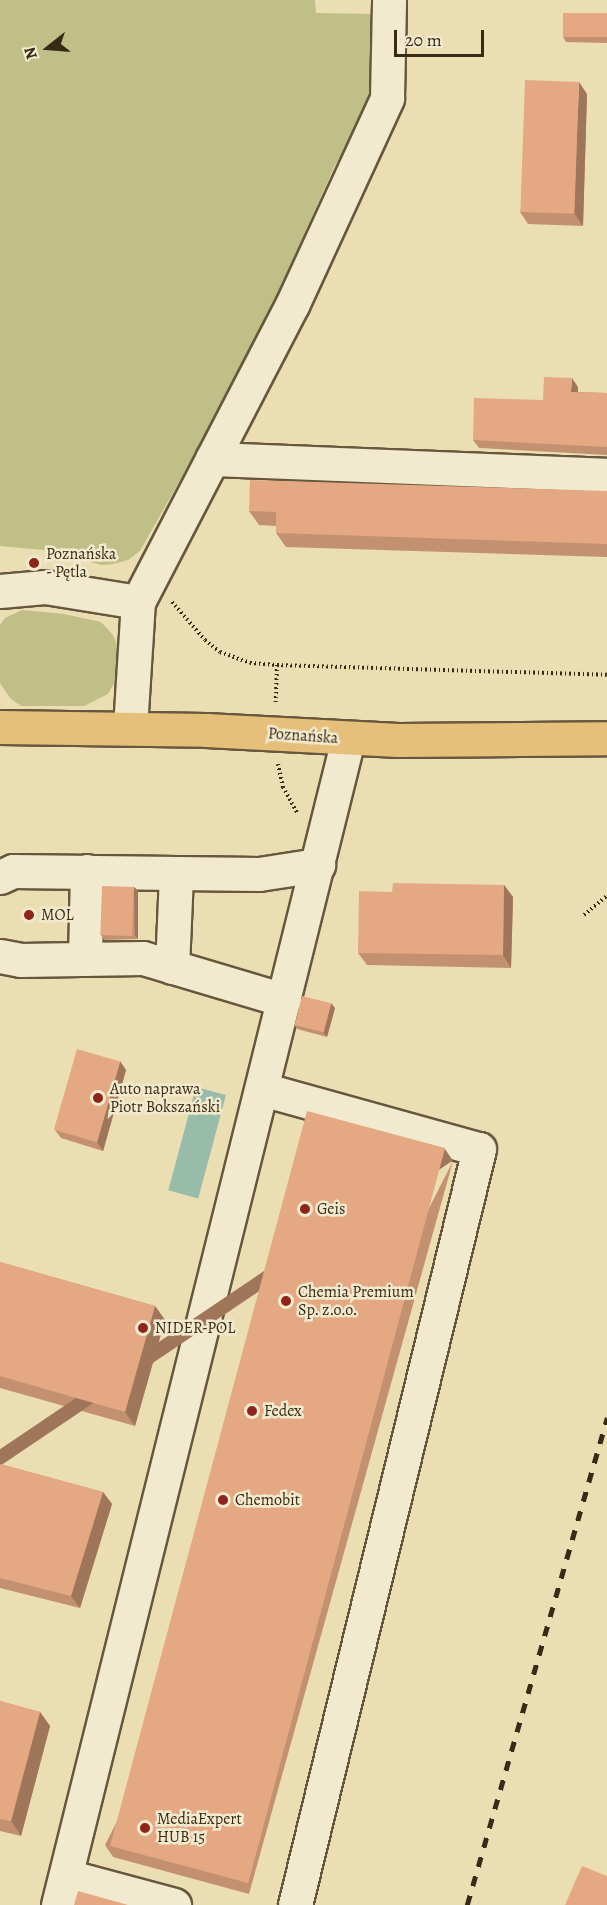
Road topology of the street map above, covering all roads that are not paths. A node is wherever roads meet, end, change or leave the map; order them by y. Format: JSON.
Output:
{"nodes":[{"id":1,"x":389,"y":0,"type":"edge"},
{"id":2,"x":212,"y":459,"type":"junction"},
{"id":3,"x":607,"y":475,"type":"edge"},
{"id":4,"x":143,"y":590,"type":"junction"},
{"id":5,"x":0,"y":591,"type":"edge"},
{"id":6,"x":0,"y":726,"type":"edge"},
{"id":7,"x":130,"y":728,"type":"junction"},
{"id":8,"x":607,"y":738,"type":"edge"},
{"id":9,"x":348,"y":739,"type":"junction"},
{"id":10,"x":318,"y":865,"type":"junction"},
{"id":11,"x":87,"y":871,"type":"junction"},
{"id":12,"x":176,"y":874,"type":"junction"},
{"id":13,"x":0,"y":877,"type":"edge"},
{"id":14,"x":0,"y":956,"type":"edge"},
{"id":15,"x":85,"y":958,"type":"junction"},
{"id":16,"x":172,"y":967,"type":"junction"},
{"id":17,"x":284,"y":1000,"type":"junction"},
{"id":18,"x":262,"y":1089,"type":"junction"},
{"id":19,"x":62,"y":1890,"type":"edge"},
{"id":20,"x":174,"y":1905,"type":"edge"},
{"id":21,"x":295,"y":1905,"type":"edge"}],
"edges":[{"from":1,"to":2,"type":"street"},
{"from":2,"to":3,"type":"street"},
{"from":2,"to":4,"type":"street"},
{"from":4,"to":5,"type":"street"},
{"from":4,"to":7,"type":"street"},
{"from":6,"to":7,"type":"main road","name":"Poznańska"},
{"from":7,"to":9,"type":"main road","name":"Poznańska"},
{"from":8,"to":9,"type":"main road","name":"Poznańska"},
{"from":9,"to":10,"type":"street"},
{"from":10,"to":12,"type":"street"},
{"from":10,"to":17,"type":"street"},
{"from":11,"to":12,"type":"street"},
{"from":11,"to":13,"type":"street"},
{"from":11,"to":15,"type":"street"},
{"from":12,"to":16,"type":"street"},
{"from":14,"to":15,"type":"street"},
{"from":15,"to":16,"type":"street"},
{"from":16,"to":17,"type":"street"},
{"from":17,"to":18,"type":"street"},
{"from":18,"to":19,"type":"street"},
{"from":18,"to":21,"type":"street"},
{"from":19,"to":20,"type":"street"}]}
